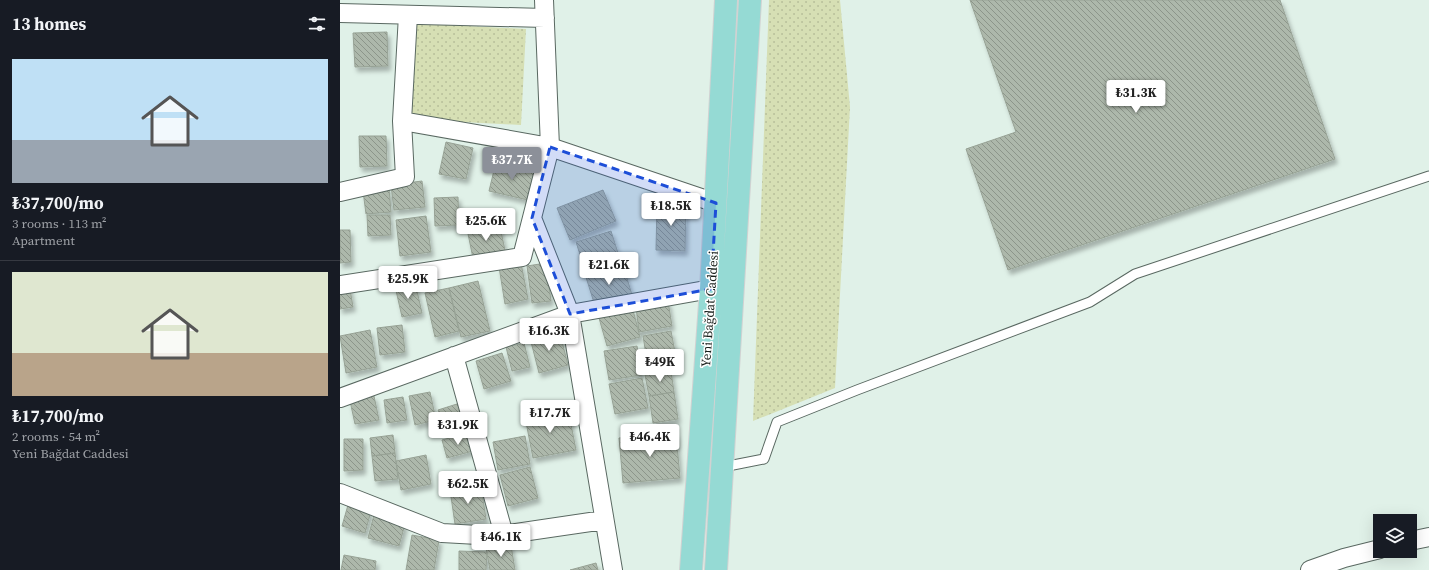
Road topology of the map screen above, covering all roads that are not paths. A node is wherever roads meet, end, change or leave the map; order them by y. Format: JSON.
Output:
{"nodes":[{"id":1,"x":544,"y":0,"type":"edge"},
{"id":2,"x":726,"y":0,"type":"edge"},
{"id":3,"x":750,"y":0,"type":"edge"},
{"id":4,"x":340,"y":13,"type":"edge"},
{"id":5,"x":408,"y":14,"type":"junction"},
{"id":6,"x":545,"y":18,"type":"junction"},
{"id":7,"x":402,"y":121,"type":"junction"},
{"id":8,"x":550,"y":147,"type":"junction"},
{"id":9,"x":1429,"y":176,"type":"edge"},
{"id":10,"x":340,"y":192,"type":"edge"},
{"id":11,"x":716,"y":203,"type":"junction"},
{"id":12,"x":532,"y":218,"type":"junction"},
{"id":13,"x":340,"y":285,"type":"edge"},
{"id":14,"x":711,"y":289,"type":"junction"},
{"id":15,"x":570,"y":314,"type":"junction"},
{"id":16,"x":454,"y":356,"type":"junction"},
{"id":17,"x":340,"y":398,"type":"edge"},
{"id":18,"x":721,"y":468,"type":"junction"},
{"id":19,"x":340,"y":493,"type":"edge"},
{"id":20,"x":604,"y":520,"type":"junction"},
{"id":21,"x":504,"y":535,"type":"junction"},
{"id":22,"x":1429,"y":536,"type":"edge"},
{"id":23,"x":1417,"y":539,"type":"edge"},
{"id":24,"x":1373,"y":551,"type":"edge"},
{"id":25,"x":613,"y":570,"type":"edge"},
{"id":26,"x":690,"y":570,"type":"edge"},
{"id":27,"x":716,"y":570,"type":"edge"},
{"id":28,"x":1310,"y":570,"type":"edge"}],
"edges":[{"from":1,"to":6,"type":"street"},
{"from":2,"to":11,"type":"main road","name":"Yeni Bağdat Caddesi"},
{"from":3,"to":18,"type":"main road","name":"Yeni Bağdat Caddesi"},
{"from":4,"to":5,"type":"street"},
{"from":5,"to":6,"type":"street"},
{"from":5,"to":7,"type":"street"},
{"from":6,"to":8,"type":"street"},
{"from":7,"to":8,"type":"street"},
{"from":7,"to":10,"type":"street"},
{"from":8,"to":11,"type":"street"},
{"from":8,"to":12,"type":"street"},
{"from":9,"to":18,"type":"lane"},
{"from":11,"to":14,"type":"main road","name":"Yeni Bağdat Caddesi"},
{"from":12,"to":13,"type":"street"},
{"from":12,"to":15,"type":"street"},
{"from":14,"to":15,"type":"street"},
{"from":14,"to":26,"type":"main road","name":"Yeni Bağdat Caddesi"},
{"from":15,"to":16,"type":"street"},
{"from":15,"to":20,"type":"street"},
{"from":16,"to":17,"type":"street"},
{"from":16,"to":21,"type":"street"},
{"from":18,"to":27,"type":"main road","name":"Yeni Bağdat Caddesi"},
{"from":19,"to":21,"type":"street"},
{"from":20,"to":21,"type":"street"},
{"from":20,"to":25,"type":"street"},
{"from":22,"to":23,"type":"street"},
{"from":24,"to":28,"type":"street"}]}
